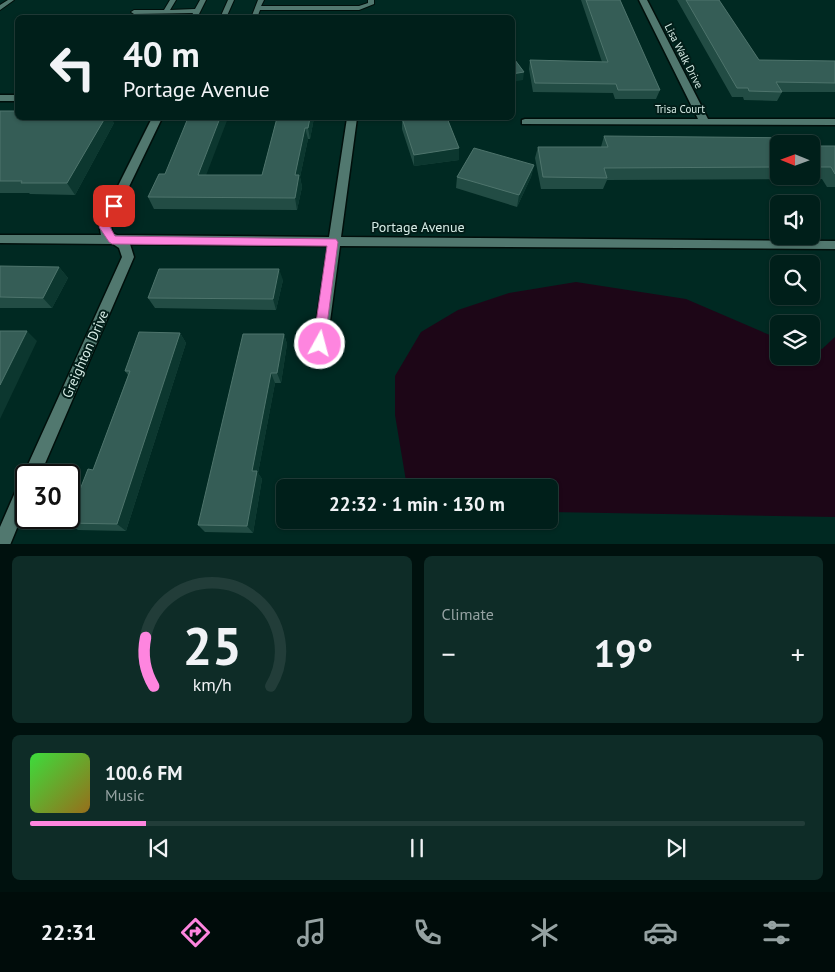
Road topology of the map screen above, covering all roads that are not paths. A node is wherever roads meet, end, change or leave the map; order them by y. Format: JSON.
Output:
{"nodes":[{"id":1,"x":11,"y":0,"type":"edge"},
{"id":2,"x":173,"y":0,"type":"edge"},
{"id":3,"x":203,"y":0,"type":"edge"},
{"id":4,"x":231,"y":0,"type":"edge"},
{"id":5,"x":261,"y":0,"type":"edge"},
{"id":6,"x":371,"y":0,"type":"edge"},
{"id":7,"x":643,"y":0,"type":"edge"},
{"id":8,"x":0,"y":8,"type":"edge"},
{"id":9,"x":258,"y":8,"type":"junction"},
{"id":10,"x":134,"y":12,"type":"dead end"},
{"id":11,"x":166,"y":12,"type":"junction"},
{"id":12,"x":196,"y":14,"type":"edge"},
{"id":13,"x":224,"y":15,"type":"edge"},
{"id":14,"x":255,"y":15,"type":"edge"},
{"id":15,"x":0,"y":98,"type":"edge"},
{"id":16,"x":15,"y":98,"type":"edge"},
{"id":17,"x":156,"y":120,"type":"edge"},
{"id":18,"x":352,"y":120,"type":"edge"},
{"id":19,"x":525,"y":122,"type":"dead end"},
{"id":20,"x":704,"y":122,"type":"junction"},
{"id":21,"x":835,"y":122,"type":"edge"},
{"id":22,"x":0,"y":239,"type":"edge"},
{"id":23,"x":112,"y":240,"type":"junction"},
{"id":24,"x":333,"y":242,"type":"junction"},
{"id":25,"x":835,"y":245,"type":"edge"},
{"id":26,"x":320,"y":344,"type":"dead end"},
{"id":27,"x":37,"y":464,"type":"edge"},
{"id":28,"x":15,"y":512,"type":"edge"},
{"id":29,"x":1,"y":544,"type":"edge"}],
"edges":[{"from":1,"to":8,"type":"lane"},
{"from":2,"to":11,"type":"lane"},
{"from":3,"to":12,"type":"lane"},
{"from":4,"to":13,"type":"lane"},
{"from":5,"to":9,"type":"lane"},
{"from":6,"to":9,"type":"lane"},
{"from":7,"to":20,"type":"street","name":"Lisa Walk Drive"},
{"from":9,"to":14,"type":"lane"},
{"from":10,"to":11,"type":"lane"},
{"from":11,"to":12,"type":"lane"},
{"from":15,"to":16,"type":"street"},
{"from":17,"to":23,"type":"street"},
{"from":18,"to":24,"type":"street"},
{"from":19,"to":20,"type":"street","name":"Trisa Court"},
{"from":20,"to":21,"type":"street","name":"Trisa Court"},
{"from":22,"to":23,"type":"street","name":"Portage Avenue"},
{"from":23,"to":24,"type":"street","name":"Portage Avenue"},
{"from":23,"to":27,"type":"street","name":"Greighton Drive"},
{"from":24,"to":25,"type":"street","name":"Portage Avenue"},
{"from":24,"to":26,"type":"street"},
{"from":28,"to":29,"type":"street"}]}
